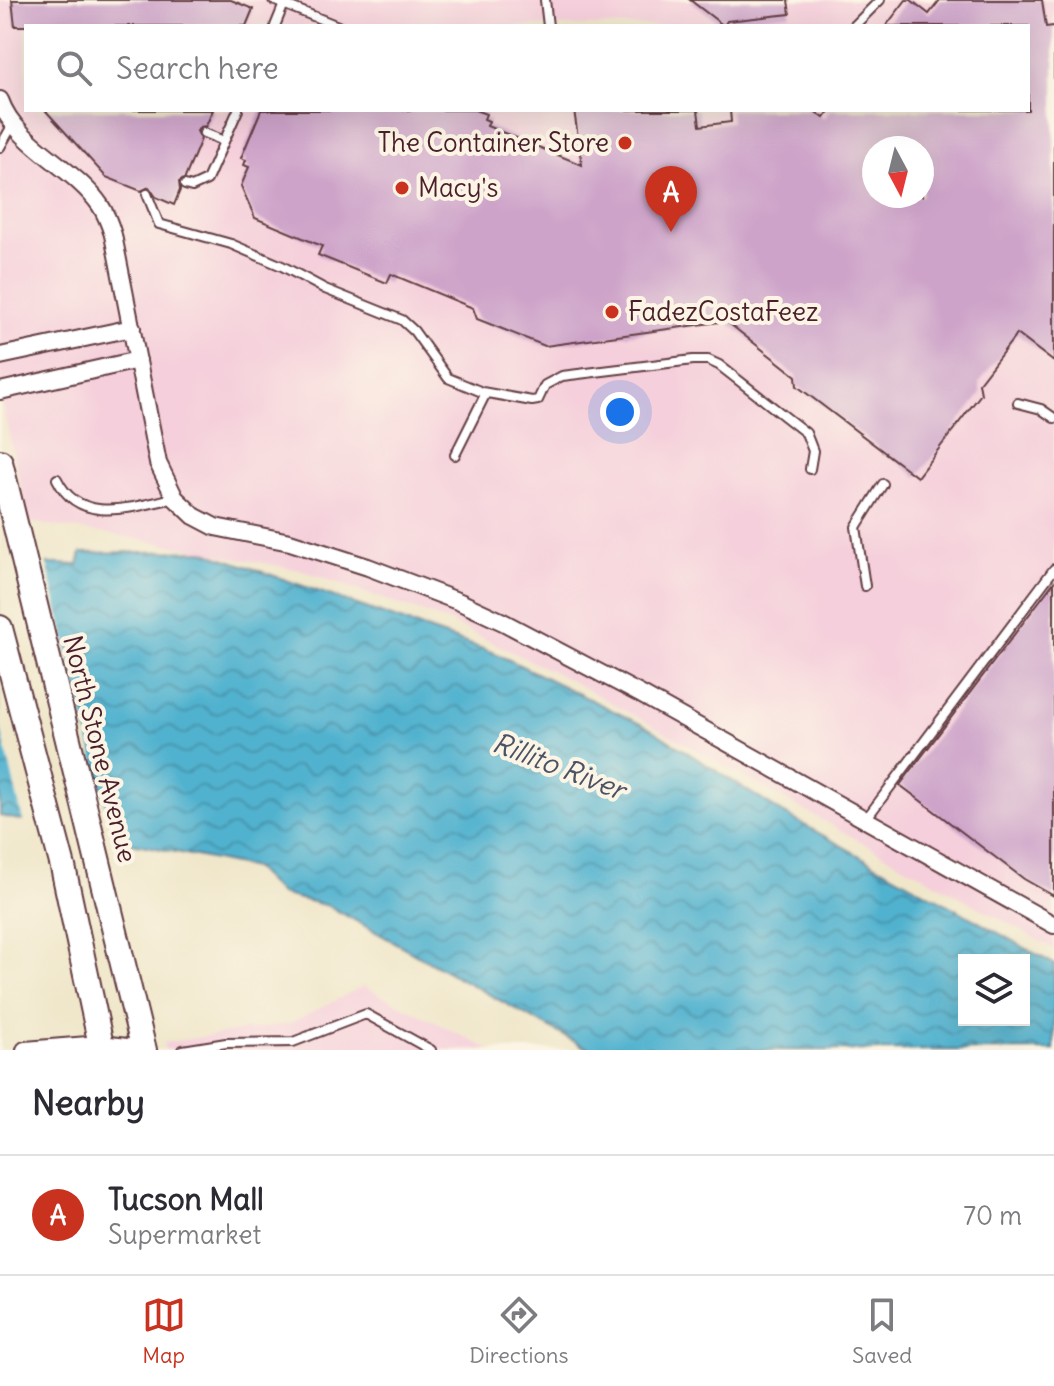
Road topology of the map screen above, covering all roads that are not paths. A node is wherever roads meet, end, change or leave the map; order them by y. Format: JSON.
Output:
{"nodes":[{"id":1,"x":273,"y":0,"type":"edge"},
{"id":2,"x":545,"y":0,"type":"edge"},
{"id":3,"x":880,"y":0,"type":"edge"},
{"id":4,"x":284,"y":4,"type":"junction"},
{"id":5,"x":276,"y":24,"type":"edge"},
{"id":6,"x":333,"y":24,"type":"edge"},
{"id":7,"x":548,"y":24,"type":"edge"},
{"id":8,"x":856,"y":24,"type":"edge"},
{"id":9,"x":0,"y":100,"type":"edge"},
{"id":10,"x":237,"y":112,"type":"edge"},
{"id":11,"x":13,"y":124,"type":"junction"},
{"id":12,"x":204,"y":133,"type":"dead end"},
{"id":13,"x":224,"y":141,"type":"junction"},
{"id":14,"x":0,"y":147,"type":"edge"},
{"id":15,"x":185,"y":185,"type":"dead end"},
{"id":16,"x":147,"y":194,"type":"dead end"},
{"id":17,"x":132,"y":328,"type":"junction"},
{"id":18,"x":0,"y":356,"type":"edge"},
{"id":19,"x":138,"y":360,"type":"junction"},
{"id":20,"x":0,"y":391,"type":"edge"},
{"id":21,"x":486,"y":393,"type":"junction"},
{"id":22,"x":1018,"y":403,"type":"dead end"},
{"id":23,"x":1054,"y":418,"type":"edge"},
{"id":24,"x":455,"y":455,"type":"dead end"},
{"id":25,"x":0,"y":462,"type":"edge"},
{"id":26,"x":810,"y":469,"type":"dead end"},
{"id":27,"x":57,"y":479,"type":"dead end"},
{"id":28,"x":883,"y":484,"type":"dead end"},
{"id":29,"x":175,"y":498,"type":"junction"},
{"id":30,"x":1054,"y":569,"type":"edge"},
{"id":31,"x":865,"y":586,"type":"dead end"},
{"id":32,"x":0,"y":628,"type":"edge"},
{"id":33,"x":866,"y":820,"type":"junction"},
{"id":34,"x":1054,"y":925,"type":"edge"},
{"id":35,"x":101,"y":1047,"type":"edge"},
{"id":36,"x":228,"y":1047,"type":"edge"},
{"id":37,"x":275,"y":1047,"type":"edge"},
{"id":38,"x":25,"y":1050,"type":"edge"},
{"id":39,"x":146,"y":1050,"type":"edge"},
{"id":40,"x":183,"y":1050,"type":"edge"},
{"id":41,"x":431,"y":1050,"type":"edge"}],
"edges":[{"from":1,"to":4,"type":"lane"},
{"from":2,"to":7,"type":"lane"},
{"from":3,"to":8,"type":"lane"},
{"from":4,"to":5,"type":"lane"},
{"from":4,"to":6,"type":"lane"},
{"from":9,"to":11,"type":"street"},
{"from":10,"to":13,"type":"lane"},
{"from":11,"to":14,"type":"lane"},
{"from":11,"to":17,"type":"street"},
{"from":12,"to":13,"type":"lane"},
{"from":13,"to":15,"type":"lane"},
{"from":16,"to":21,"type":"lane"},
{"from":17,"to":18,"type":"street"},
{"from":17,"to":19,"type":"street"},
{"from":19,"to":20,"type":"street"},
{"from":19,"to":29,"type":"street"},
{"from":21,"to":24,"type":"lane"},
{"from":21,"to":26,"type":"lane"},
{"from":22,"to":23,"type":"lane"},
{"from":25,"to":39,"type":"main road","name":"North Stone Avenue"},
{"from":27,"to":29,"type":"lane"},
{"from":28,"to":31,"type":"lane"},
{"from":29,"to":33,"type":"street"},
{"from":30,"to":33,"type":"lane"},
{"from":32,"to":35,"type":"main road"},
{"from":33,"to":34,"type":"street"},
{"from":35,"to":38,"type":"street"},
{"from":35,"to":39,"type":"street"},
{"from":36,"to":37,"type":"lane"},
{"from":36,"to":40,"type":"lane"},
{"from":37,"to":41,"type":"lane"}]}
